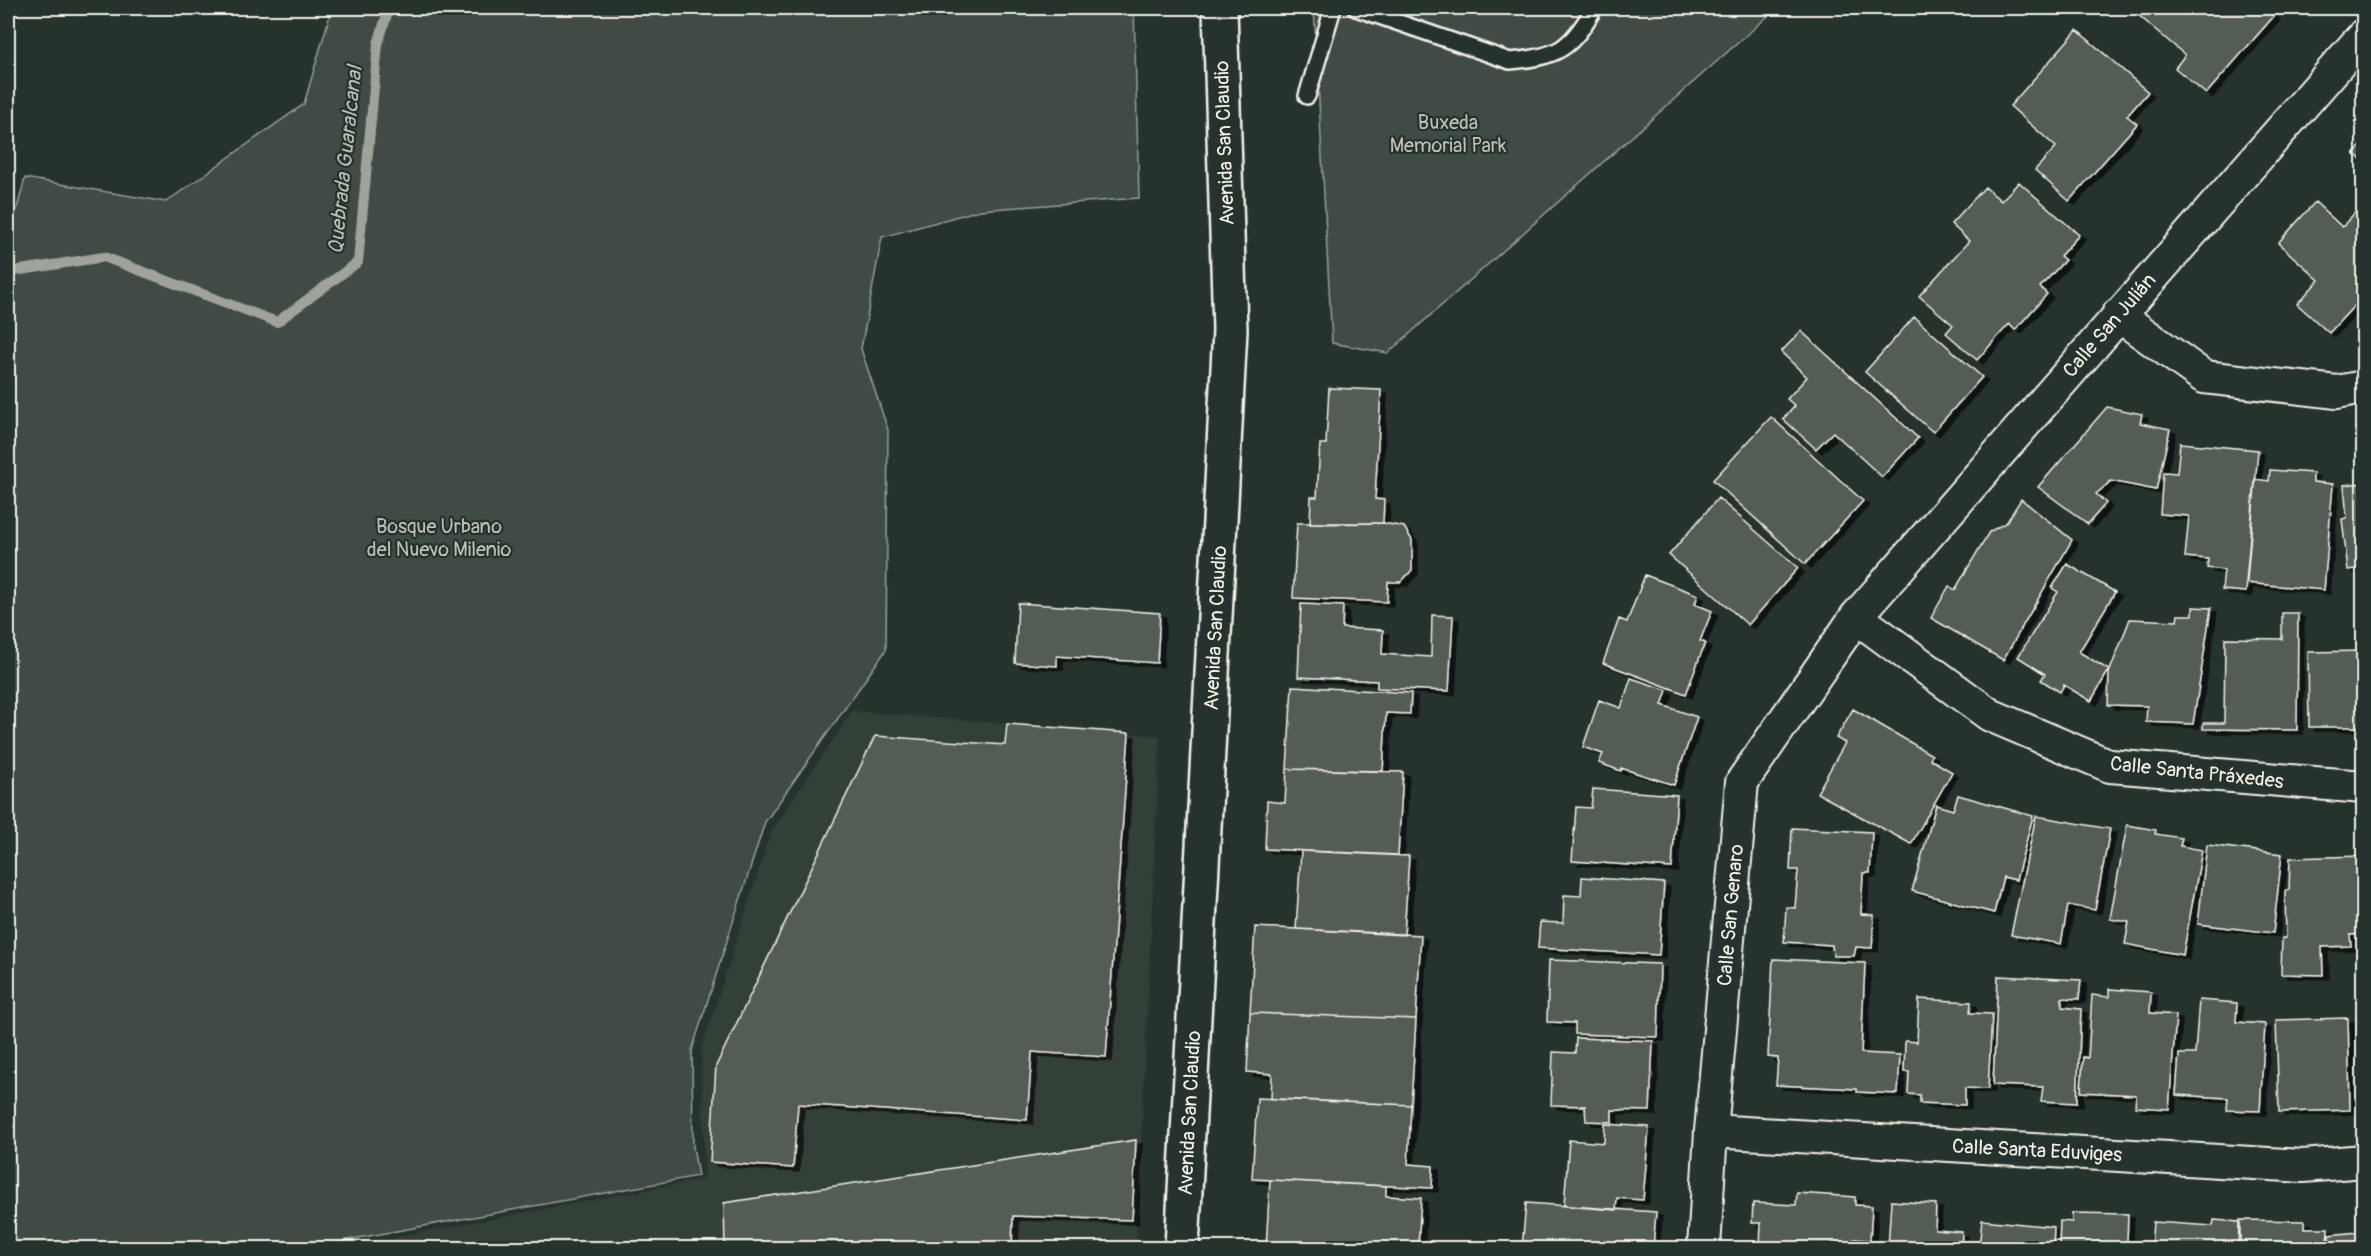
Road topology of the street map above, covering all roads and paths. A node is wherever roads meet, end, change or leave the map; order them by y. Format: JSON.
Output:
{"nodes":[{"id":1,"x":1220,"y":8,"type":"edge"},
{"id":2,"x":1333,"y":8,"type":"edge"},
{"id":3,"x":1356,"y":8,"type":"edge"},
{"id":4,"x":1594,"y":8,"type":"edge"},
{"id":5,"x":2364,"y":35,"type":"edge"},
{"id":6,"x":1307,"y":96,"type":"dead end"},
{"id":7,"x":2118,"y":315,"type":"junction"},
{"id":8,"x":2364,"y":387,"type":"edge"},
{"id":9,"x":1856,"y":617,"type":"junction"},
{"id":10,"x":2364,"y":787,"type":"edge"},
{"id":11,"x":1711,"y":1131,"type":"junction"},
{"id":12,"x":2364,"y":1161,"type":"edge"},
{"id":13,"x":1182,"y":1248,"type":"edge"},
{"id":14,"x":1704,"y":1248,"type":"edge"}],
"edges":[{"from":1,"to":13,"type":"street","name":"Avenida San Claudio"},
{"from":2,"to":6,"type":"lane"},
{"from":3,"to":4,"type":"lane"},
{"from":5,"to":7,"type":"street","name":"Calle San Julián"},
{"from":7,"to":8,"type":"street"},
{"from":7,"to":9,"type":"street","name":"Calle San Julián"},
{"from":9,"to":10,"type":"street","name":"Calle Santa Práxedes"},
{"from":9,"to":11,"type":"street","name":"Calle San Genaro"},
{"from":11,"to":12,"type":"street","name":"Calle Santa Eduviges"},
{"from":11,"to":14,"type":"street","name":"Calle San Genaro"}]}
